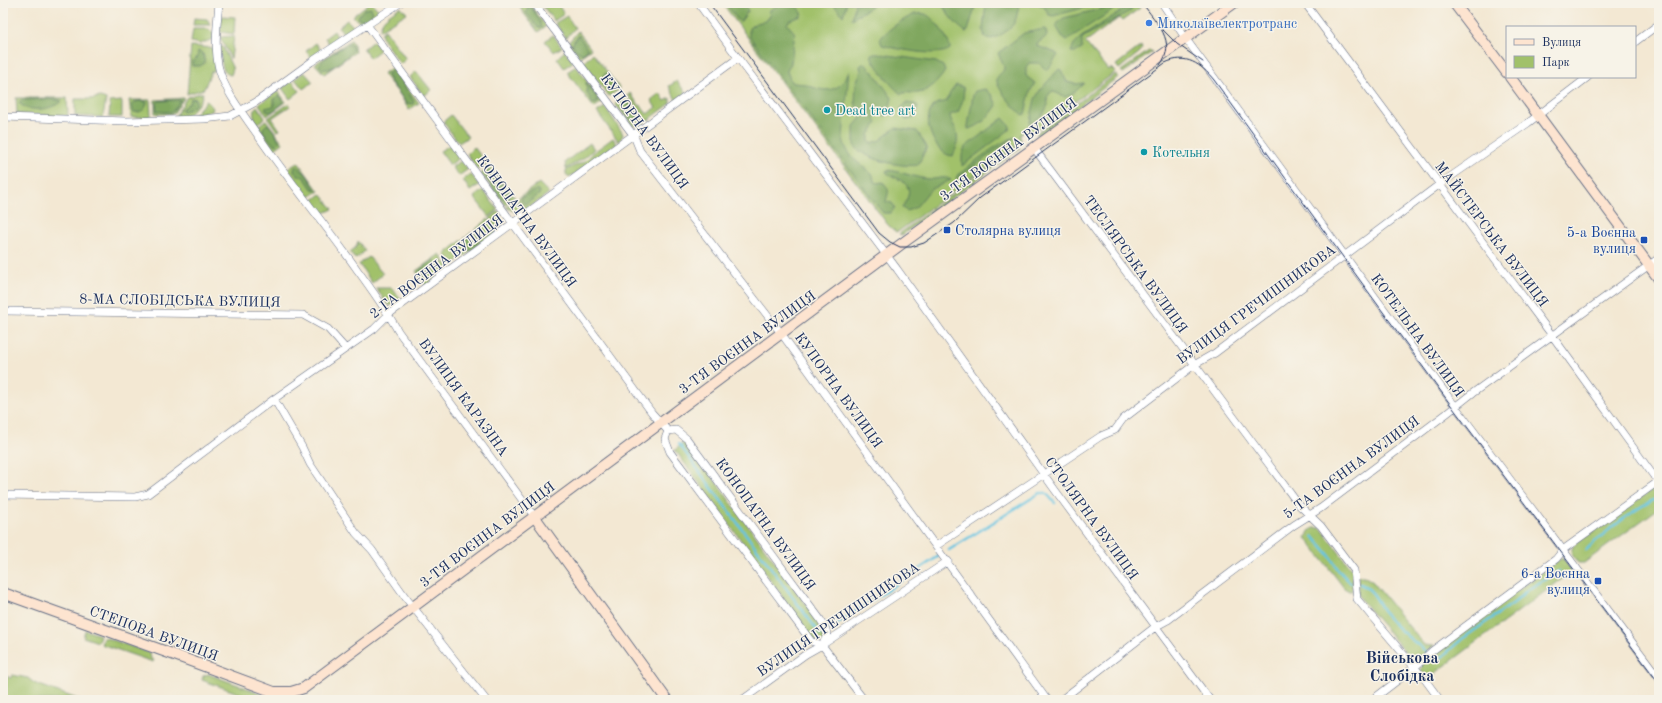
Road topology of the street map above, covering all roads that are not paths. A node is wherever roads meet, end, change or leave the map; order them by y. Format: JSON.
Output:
{"nodes":[{"id":1,"x":219,"y":3,"type":"edge"},
{"id":2,"x":400,"y":3,"type":"edge"},
{"id":3,"x":534,"y":3,"type":"edge"},
{"id":4,"x":698,"y":3,"type":"edge"},
{"id":5,"x":1162,"y":3,"type":"edge"},
{"id":6,"x":1234,"y":3,"type":"edge"},
{"id":7,"x":1305,"y":3,"type":"edge"},
{"id":8,"x":1454,"y":3,"type":"edge"},
{"id":9,"x":1659,"y":24,"type":"edge"},
{"id":10,"x":368,"y":26,"type":"junction"},
{"id":11,"x":1186,"y":39,"type":"junction"},
{"id":12,"x":1636,"y":41,"type":"edge"},
{"id":13,"x":738,"y":58,"type":"junction"},
{"id":14,"x":1506,"y":72,"type":"edge"},
{"id":15,"x":1511,"y":78,"type":"edge"},
{"id":16,"x":1587,"y":78,"type":"edge"},
{"id":17,"x":241,"y":110,"type":"junction"},
{"id":18,"x":1539,"y":115,"type":"junction"},
{"id":19,"x":3,"y":117,"type":"edge"},
{"id":20,"x":634,"y":136,"type":"junction"},
{"id":21,"x":1034,"y":148,"type":"junction"},
{"id":22,"x":1440,"y":184,"type":"junction"},
{"id":23,"x":513,"y":224,"type":"junction"},
{"id":24,"x":887,"y":255,"type":"junction"},
{"id":25,"x":1344,"y":256,"type":"junction"},
{"id":26,"x":1659,"y":258,"type":"edge"},
{"id":27,"x":1649,"y":265,"type":"junction"},
{"id":28,"x":1659,"y":279,"type":"edge"},
{"id":29,"x":3,"y":311,"type":"edge"},
{"id":30,"x":389,"y":314,"type":"junction"},
{"id":31,"x":781,"y":333,"type":"junction"},
{"id":32,"x":1551,"y":334,"type":"junction"},
{"id":33,"x":345,"y":348,"type":"junction"},
{"id":34,"x":1194,"y":365,"type":"junction"},
{"id":35,"x":274,"y":399,"type":"junction"},
{"id":36,"x":1455,"y":406,"type":"junction"},
{"id":37,"x":661,"y":423,"type":"junction"},
{"id":38,"x":668,"y":431,"type":"junction"},
{"id":39,"x":1044,"y":474,"type":"junction"},
{"id":40,"x":1659,"y":480,"type":"edge"},
{"id":41,"x":3,"y":495,"type":"edge"},
{"id":42,"x":1309,"y":515,"type":"junction"},
{"id":43,"x":534,"y":516,"type":"junction"},
{"id":44,"x":936,"y":546,"type":"junction"},
{"id":45,"x":1563,"y":551,"type":"junction"},
{"id":46,"x":948,"y":561,"type":"junction"},
{"id":47,"x":3,"y":593,"type":"edge"},
{"id":48,"x":413,"y":606,"type":"junction"},
{"id":49,"x":1155,"y":627,"type":"junction"},
{"id":50,"x":822,"y":645,"type":"junction"},
{"id":51,"x":1415,"y":668,"type":"junction"},
{"id":52,"x":1659,"y":678,"type":"edge"},
{"id":53,"x":274,"y":692,"type":"junction"},
{"id":54,"x":295,"y":700,"type":"edge"},
{"id":55,"x":486,"y":700,"type":"edge"},
{"id":56,"x":666,"y":700,"type":"edge"},
{"id":57,"x":742,"y":700,"type":"edge"},
{"id":58,"x":864,"y":700,"type":"edge"},
{"id":59,"x":1047,"y":700,"type":"edge"},
{"id":60,"x":1061,"y":700,"type":"edge"},
{"id":61,"x":1210,"y":700,"type":"edge"},
{"id":62,"x":1372,"y":700,"type":"edge"},
{"id":63,"x":1440,"y":700,"type":"edge"}],
"edges":[{"from":1,"to":17,"type":"street","name":"ВУЛИЦЯ КАРАЗІНА"},
{"from":2,"to":10,"type":"street"},
{"from":3,"to":20,"type":"street","name":"КУПОРНА ВУЛИЦЯ"},
{"from":4,"to":13,"type":"street","name":"СТОЛЯРНА ВУЛИЦЯ"},
{"from":5,"to":11,"type":"street","name":"КОТЕЛЬНА ВУЛИЦЯ"},
{"from":6,"to":11,"type":"main road","name":"3-ТЯ ВОЄННА ВУЛИЦЯ"},
{"from":7,"to":22,"type":"street","name":"МАЙСТЕРСЬКА ВУЛИЦЯ"},
{"from":8,"to":14,"type":"main road"},
{"from":9,"to":12,"type":"street"},
{"from":10,"to":17,"type":"street"},
{"from":10,"to":23,"type":"street","name":"КОНОПАТНА ВУЛИЦЯ"},
{"from":11,"to":21,"type":"main road","name":"3-ТЯ ВОЄННА ВУЛИЦЯ"},
{"from":11,"to":25,"type":"street","name":"КОТЕЛЬНА ВУЛИЦЯ"},
{"from":13,"to":20,"type":"street","name":"2-ГА ВОЄННА ВУЛИЦЯ"},
{"from":13,"to":24,"type":"street","name":"СТОЛЯРНА ВУЛИЦЯ"},
{"from":15,"to":18,"type":"main road"},
{"from":16,"to":18,"type":"street","name":"ВУЛИЦЯ ГРЕЧИШНИКОВА"},
{"from":17,"to":19,"type":"street"},
{"from":17,"to":30,"type":"street","name":"ВУЛИЦЯ КАРАЗІНА"},
{"from":18,"to":22,"type":"street","name":"ВУЛИЦЯ ГРЕЧИШНИКОВА"},
{"from":18,"to":27,"type":"main road"},
{"from":20,"to":23,"type":"street","name":"2-ГА ВОЄННА ВУЛИЦЯ"},
{"from":20,"to":31,"type":"street","name":"КУПОРНА ВУЛИЦЯ"},
{"from":21,"to":24,"type":"main road","name":"3-ТЯ ВОЄННА ВУЛИЦЯ"},
{"from":21,"to":34,"type":"street","name":"ТЕСЛЯРСЬКА ВУЛИЦЯ"},
{"from":22,"to":25,"type":"street","name":"ВУЛИЦЯ ГРЕЧИШНИКОВА"},
{"from":22,"to":32,"type":"street","name":"МАЙСТЕРСЬКА ВУЛИЦЯ"},
{"from":23,"to":30,"type":"street","name":"2-ГА ВОЄННА ВУЛИЦЯ"},
{"from":23,"to":37,"type":"street","name":"КОНОПАТНА ВУЛИЦЯ"},
{"from":24,"to":31,"type":"main road","name":"3-ТЯ ВОЄННА ВУЛИЦЯ"},
{"from":24,"to":39,"type":"street","name":"СТОЛЯРНА ВУЛИЦЯ"},
{"from":25,"to":34,"type":"street","name":"ВУЛИЦЯ ГРЕЧИШНИКОВА"},
{"from":25,"to":36,"type":"street","name":"КОТЕЛЬНА ВУЛИЦЯ"},
{"from":26,"to":27,"type":"street","name":"5-ТА ВОЄННА ВУЛИЦЯ"},
{"from":27,"to":28,"type":"main road"},
{"from":27,"to":32,"type":"street","name":"5-ТА ВОЄННА ВУЛИЦЯ"},
{"from":29,"to":33,"type":"street","name":"8-МА СЛОБІДСЬКА ВУЛИЦЯ"},
{"from":30,"to":33,"type":"street","name":"2-ГА ВОЄННА ВУЛИЦЯ"},
{"from":30,"to":43,"type":"street","name":"ВУЛИЦЯ КАРАЗІНА"},
{"from":31,"to":37,"type":"main road","name":"3-ТЯ ВОЄННА ВУЛИЦЯ"},
{"from":31,"to":44,"type":"street","name":"КУПОРНА ВУЛИЦЯ"},
{"from":32,"to":36,"type":"street","name":"5-ТА ВОЄННА ВУЛИЦЯ"},
{"from":32,"to":40,"type":"street","name":"МАЙСТЕРСЬКА ВУЛИЦЯ"},
{"from":33,"to":35,"type":"street","name":"2-ГА ВОЄННА ВУЛИЦЯ"},
{"from":34,"to":39,"type":"street","name":"ВУЛИЦЯ ГРЕЧИШНИКОВА"},
{"from":34,"to":42,"type":"street","name":"ТЕСЛЯРСЬКА ВУЛИЦЯ"},
{"from":35,"to":41,"type":"street","name":"2-ГА ВОЄННА ВУЛИЦЯ"},
{"from":35,"to":48,"type":"street"},
{"from":36,"to":42,"type":"street","name":"5-ТА ВОЄННА ВУЛИЦЯ"},
{"from":36,"to":45,"type":"street","name":"КОТЕЛЬНА ВУЛИЦЯ"},
{"from":37,"to":38,"type":"street","name":"КОНОПАТНА ВУЛИЦЯ"},
{"from":37,"to":43,"type":"main road","name":"3-ТЯ ВОЄННА ВУЛИЦЯ"},
{"from":38,"to":50,"type":"street"},
{"from":38,"to":50,"type":"street","name":"КОНОПАТНА ВУЛИЦЯ"},
{"from":39,"to":44,"type":"street","name":"ВУЛИЦЯ ГРЕЧИШНИКОВА"},
{"from":39,"to":49,"type":"street","name":"СТОЛЯРНА ВУЛИЦЯ"},
{"from":40,"to":45,"type":"street"},
{"from":42,"to":49,"type":"street","name":"5-ТА ВОЄННА ВУЛИЦЯ"},
{"from":42,"to":51,"type":"street","name":"ТЕСЛЯРСЬКА ВУЛИЦЯ"},
{"from":43,"to":48,"type":"main road","name":"3-ТЯ ВОЄННА ВУЛИЦЯ"},
{"from":43,"to":56,"type":"main road","name":"ВУЛИЦЯ КАРАЗІНА"},
{"from":44,"to":46,"type":"street","name":"КУПОРНА ВУЛИЦЯ"},
{"from":45,"to":51,"type":"street"},
{"from":45,"to":52,"type":"street","name":"КОТЕЛЬНА ВУЛИЦЯ"},
{"from":46,"to":50,"type":"street","name":"ВУЛИЦЯ ГРЕЧИШНИКОВА"},
{"from":46,"to":59,"type":"street","name":"КУПОРНА ВУЛИЦЯ"},
{"from":47,"to":53,"type":"main road","name":"СТЕПОВА ВУЛИЦЯ"},
{"from":48,"to":53,"type":"main road","name":"3-ТЯ ВОЄННА ВУЛИЦЯ"},
{"from":48,"to":55,"type":"street"},
{"from":49,"to":60,"type":"street","name":"5-ТА ВОЄННА ВУЛИЦЯ"},
{"from":49,"to":61,"type":"street","name":"СТОЛЯРНА ВУЛИЦЯ"},
{"from":50,"to":57,"type":"street","name":"ВУЛИЦЯ ГРЕЧИШНИКОВА"},
{"from":50,"to":58,"type":"street"},
{"from":51,"to":62,"type":"street"},
{"from":51,"to":63,"type":"street","name":"ТЕСЛЯРСЬКА ВУЛИЦЯ"},
{"from":53,"to":54,"type":"street","name":"СТЕПОВА ВУЛИЦЯ"}]}
